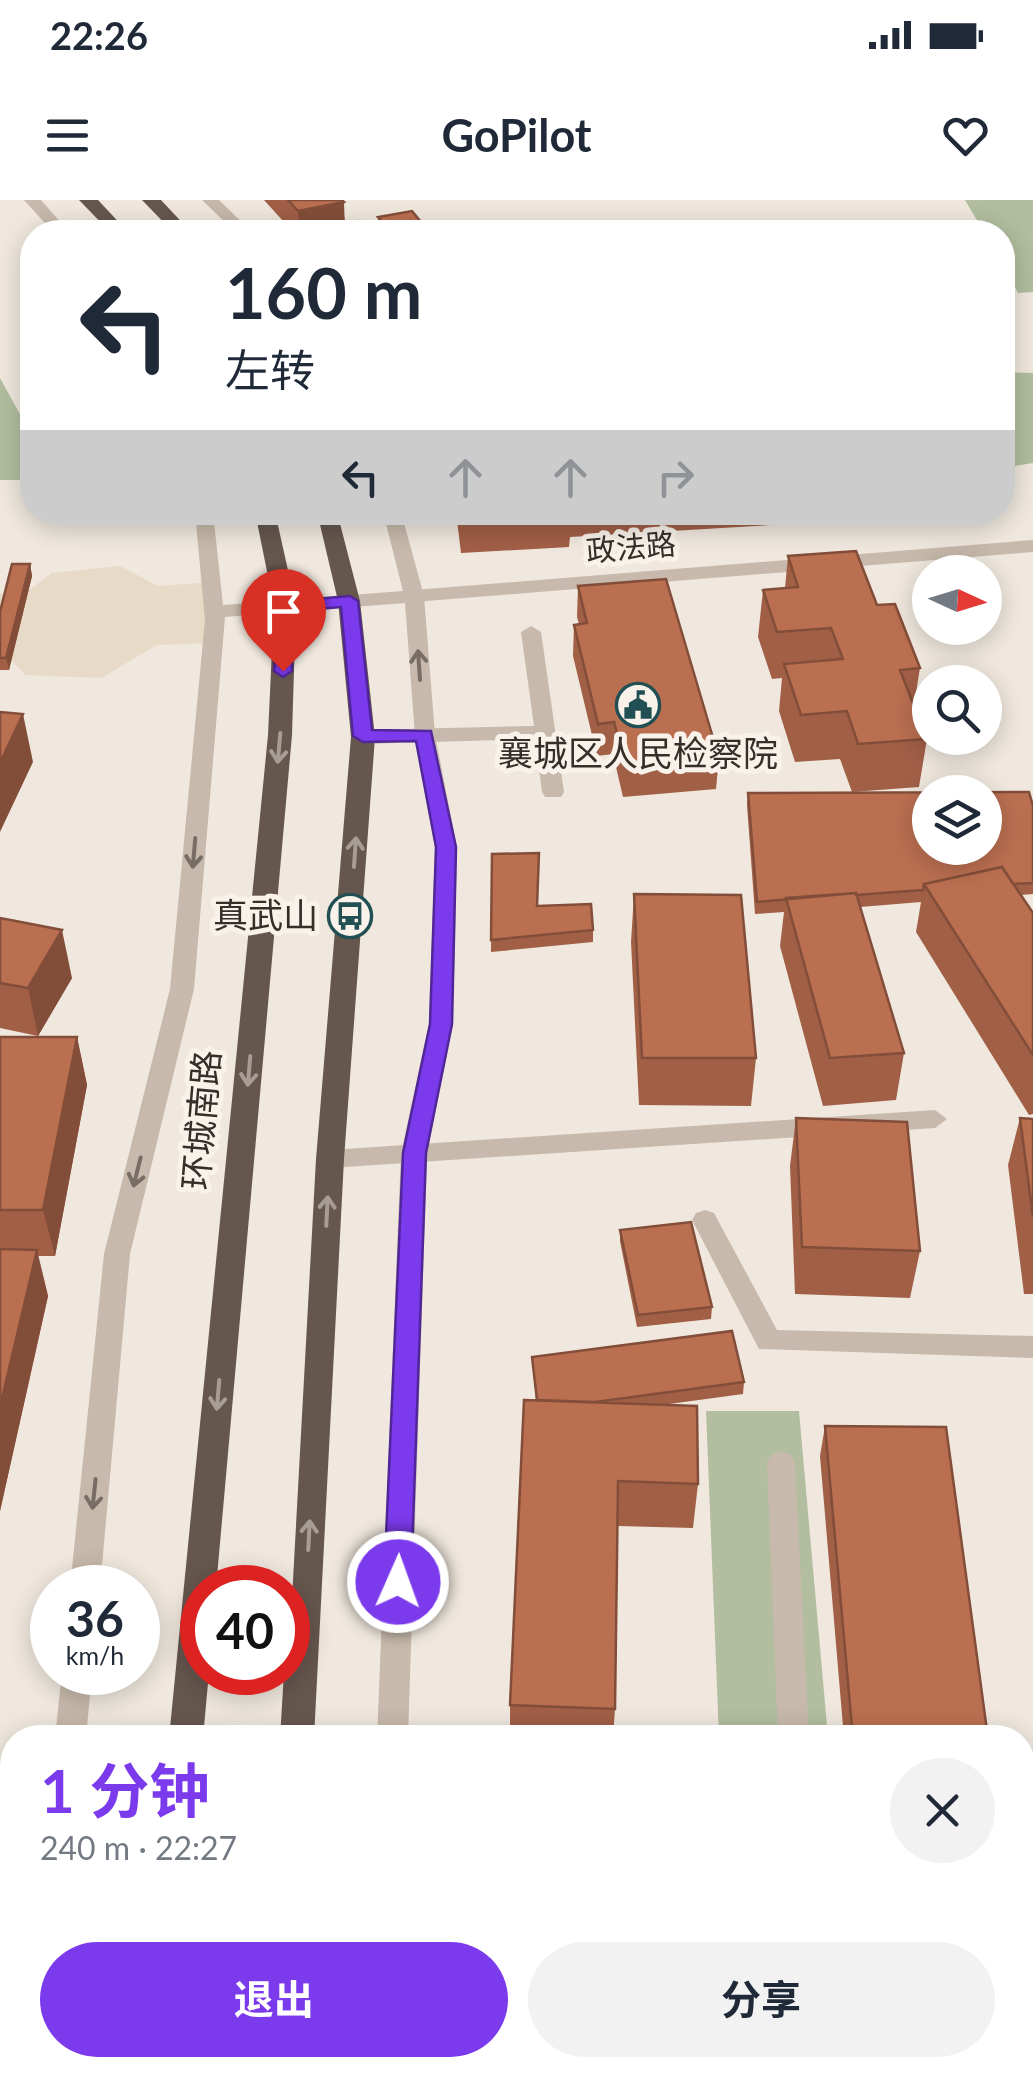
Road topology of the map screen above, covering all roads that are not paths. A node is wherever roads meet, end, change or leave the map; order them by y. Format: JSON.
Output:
{"nodes":[{"id":1,"x":32,"y":200,"type":"edge"},
{"id":2,"x":88,"y":200,"type":"edge"},
{"id":3,"x":152,"y":200,"type":"edge"},
{"id":4,"x":210,"y":200,"type":"edge"},
{"id":5,"x":50,"y":220,"type":"edge"},
{"id":6,"x":107,"y":220,"type":"edge"},
{"id":7,"x":171,"y":220,"type":"edge"},
{"id":8,"x":231,"y":220,"type":"edge"},
{"id":9,"x":205,"y":525,"type":"edge"},
{"id":10,"x":268,"y":525,"type":"edge"},
{"id":11,"x":330,"y":525,"type":"edge"},
{"id":12,"x":395,"y":525,"type":"edge"},
{"id":13,"x":1033,"y":546,"type":"edge"},
{"id":14,"x":414,"y":596,"type":"junction"},
{"id":15,"x":350,"y":601,"type":"junction"},
{"id":16,"x":286,"y":606,"type":"junction"},
{"id":17,"x":215,"y":612,"type":"junction"},
{"id":18,"x":531,"y":632,"type":"dead end"},
{"id":19,"x":545,"y":732,"type":"junction"},
{"id":20,"x":425,"y":735,"type":"junction"},
{"id":21,"x":363,"y":736,"type":"junction"},
{"id":22,"x":553,"y":792,"type":"dead end"},
{"id":23,"x":935,"y":1119,"type":"dead end"},
{"id":24,"x":414,"y":1153,"type":"junction"},
{"id":25,"x":330,"y":1159,"type":"junction"},
{"id":26,"x":705,"y":1220,"type":"dead end"},
{"id":27,"x":1033,"y":1346,"type":"edge"},
{"id":28,"x":781,"y":1464,"type":"dead end"},
{"id":29,"x":87,"y":1565,"type":"edge"},
{"id":30,"x":75,"y":1695,"type":"edge"},
{"id":31,"x":71,"y":1725,"type":"edge"},
{"id":32,"x":187,"y":1725,"type":"edge"},
{"id":33,"x":298,"y":1725,"type":"edge"},
{"id":34,"x":392,"y":1725,"type":"edge"},
{"id":35,"x":793,"y":1725,"type":"edge"}],
"edges":[{"from":1,"to":5,"type":"street"},
{"from":2,"to":6,"type":"highway"},
{"from":3,"to":7,"type":"highway"},
{"from":4,"to":8,"type":"street"},
{"from":9,"to":17,"type":"street"},
{"from":10,"to":16,"type":"highway","name":"环城南路"},
{"from":11,"to":15,"type":"highway"},
{"from":12,"to":14,"type":"street"},
{"from":13,"to":14,"type":"street","name":"政法路"},
{"from":14,"to":15,"type":"street","name":"政法路"},
{"from":20,"to":14,"type":"street","one_way":true},
{"from":15,"to":16,"type":"street","name":"政法路"},
{"from":15,"to":21,"type":"highway"},
{"from":16,"to":17,"type":"street","name":"政法路"},
{"from":16,"to":32,"type":"highway","name":"环城南路","one_way":true},
{"from":17,"to":29,"type":"street","one_way":true},
{"from":18,"to":19,"type":"street"},
{"from":19,"to":20,"type":"street"},
{"from":19,"to":22,"type":"street"},
{"from":20,"to":21,"type":"street"},
{"from":20,"to":24,"type":"street"},
{"from":25,"to":21,"type":"highway","one_way":true},
{"from":23,"to":24,"type":"street"},
{"from":24,"to":25,"type":"street"},
{"from":24,"to":34,"type":"street"},
{"from":33,"to":25,"type":"highway","one_way":true},
{"from":26,"to":27,"type":"street"},
{"from":28,"to":35,"type":"street"},
{"from":30,"to":31,"type":"street"}]}
